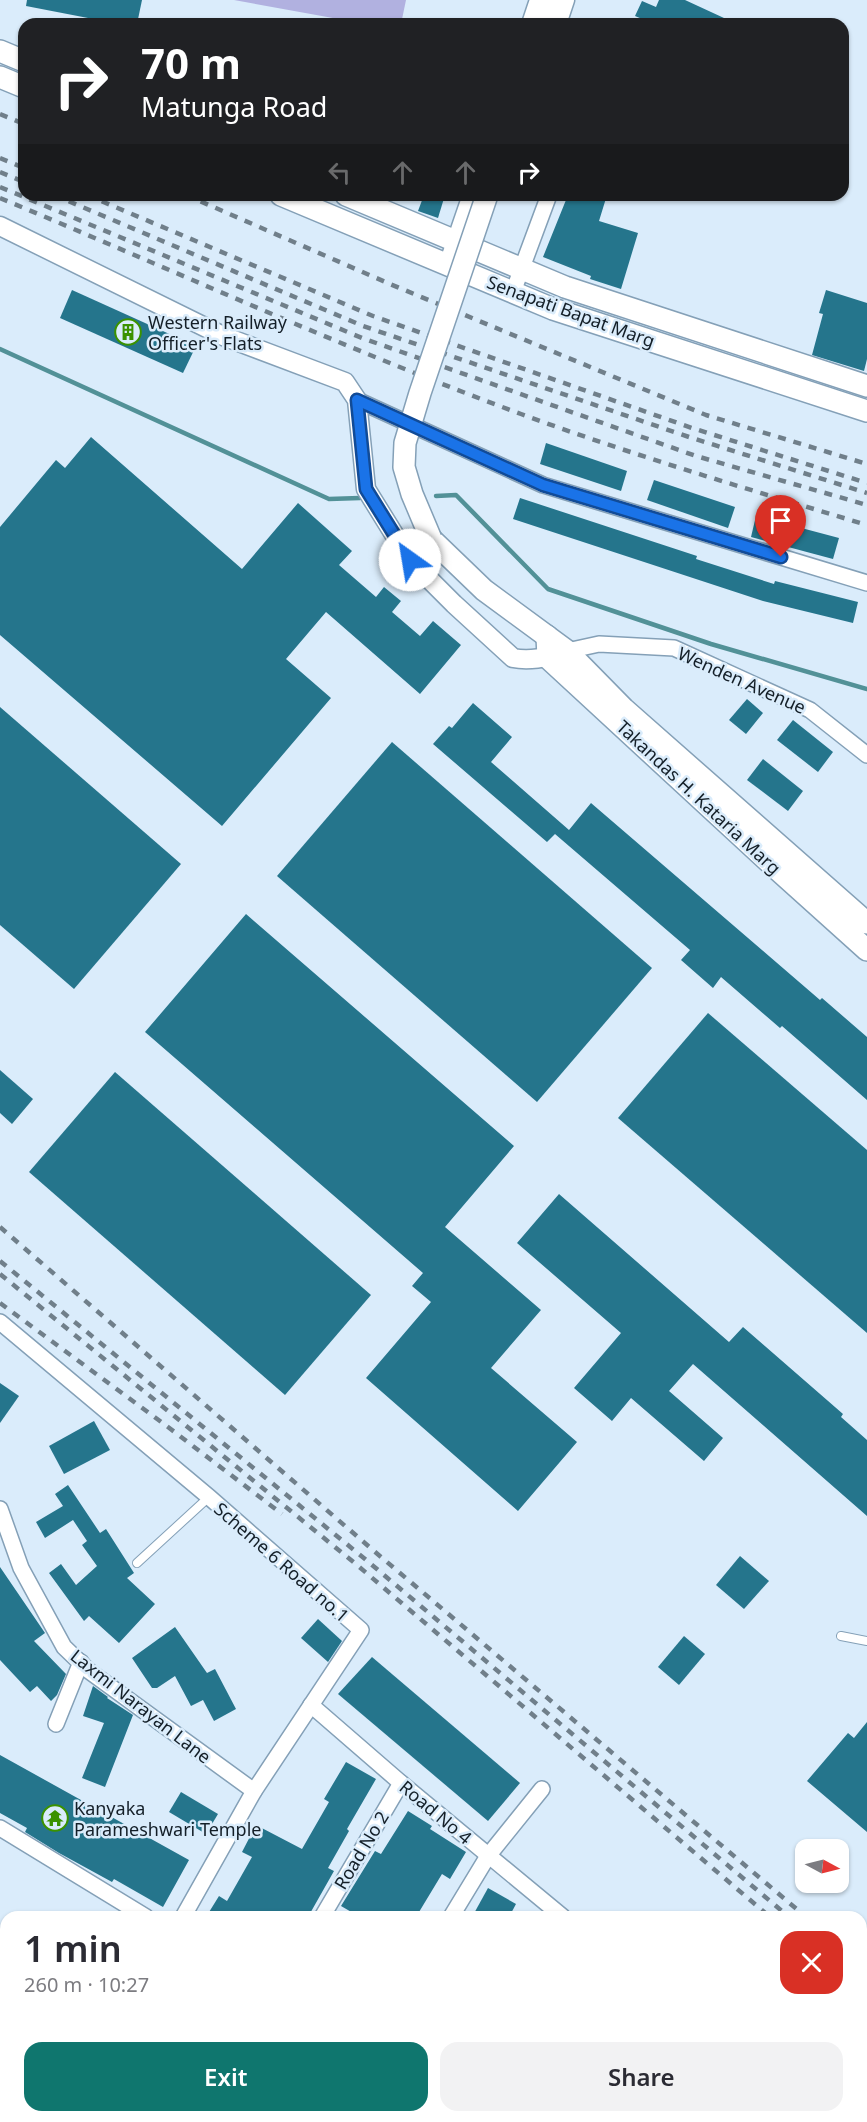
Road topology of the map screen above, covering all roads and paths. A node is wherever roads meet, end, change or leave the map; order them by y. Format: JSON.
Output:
{"nodes":[{"id":1,"x":539,"y":0,"type":"edge"},
{"id":2,"x":554,"y":0,"type":"edge"},
{"id":3,"x":565,"y":0,"type":"edge"},
{"id":4,"x":533,"y":18,"type":"edge"},
{"id":5,"x":548,"y":18,"type":"edge"},
{"id":6,"x":559,"y":18,"type":"edge"},
{"id":7,"x":0,"y":51,"type":"edge"},
{"id":8,"x":18,"y":58,"type":"edge"},
{"id":9,"x":0,"y":77,"type":"edge"},
{"id":10,"x":18,"y":84,"type":"edge"},
{"id":11,"x":295,"y":201,"type":"edge"},
{"id":12,"x":360,"y":201,"type":"edge"},
{"id":13,"x":470,"y":201,"type":"edge"},
{"id":14,"x":485,"y":201,"type":"edge"},
{"id":15,"x":496,"y":201,"type":"edge"},
{"id":16,"x":547,"y":201,"type":"edge"},
{"id":17,"x":387,"y":212,"type":"junction"},
{"id":18,"x":0,"y":226,"type":"edge"},
{"id":19,"x":376,"y":235,"type":"junction"},
{"id":20,"x":456,"y":241,"type":"junction"},
{"id":21,"x":478,"y":250,"type":"junction"},
{"id":22,"x":448,"y":265,"type":"junction"},
{"id":23,"x":522,"y":269,"type":"junction"},
{"id":24,"x":513,"y":292,"type":"junction"},
{"id":25,"x":867,"y":386,"type":"edge"},
{"id":26,"x":357,"y":400,"type":"junction"},
{"id":27,"x":867,"y":411,"type":"edge"},
{"id":28,"x":867,"y":583,"type":"edge"},
{"id":29,"x":558,"y":654,"type":"junction"},
{"id":30,"x":867,"y":755,"type":"edge"},
{"id":31,"x":774,"y":854,"type":"junction"},
{"id":32,"x":867,"y":922,"type":"edge"},
{"id":33,"x":867,"y":950,"type":"edge"},
{"id":34,"x":0,"y":1322,"type":"edge"},
{"id":35,"x":209,"y":1497,"type":"junction"},
{"id":36,"x":0,"y":1509,"type":"edge"},
{"id":37,"x":137,"y":1563,"type":"dead end"},
{"id":38,"x":841,"y":1636,"type":"dead end"},
{"id":39,"x":867,"y":1641,"type":"edge"},
{"id":40,"x":81,"y":1662,"type":"junction"},
{"id":41,"x":311,"y":1705,"type":"junction"},
{"id":42,"x":56,"y":1724,"type":"dead end"},
{"id":43,"x":401,"y":1783,"type":"junction"},
{"id":44,"x":542,"y":1789,"type":"dead end"},
{"id":45,"x":254,"y":1791,"type":"junction"},
{"id":46,"x":0,"y":1828,"type":"edge"},
{"id":47,"x":488,"y":1856,"type":"junction"},
{"id":48,"x":136,"y":1911,"type":"edge"},
{"id":49,"x":186,"y":1911,"type":"edge"},
{"id":50,"x":326,"y":1911,"type":"edge"},
{"id":51,"x":455,"y":1911,"type":"edge"},
{"id":52,"x":556,"y":1911,"type":"edge"}],
"edges":[{"from":1,"to":4,"type":"street"},
{"from":2,"to":5,"type":"main road"},
{"from":3,"to":6,"type":"street"},
{"from":7,"to":8,"type":"main road"},
{"from":9,"to":10,"type":"main road"},
{"from":11,"to":19,"type":"main road","name":"Senapati Bapat Marg"},
{"from":12,"to":17,"type":"main road","name":"Senapati Bapat Marg"},
{"from":13,"to":20,"type":"street"},
{"from":14,"to":29,"type":"main road","name":"Takandas H. Kataria Marg","bridge":true},
{"from":15,"to":21,"type":"street"},
{"from":16,"to":23,"type":"street"},
{"from":17,"to":19,"type":"street"},
{"from":17,"to":20,"type":"main road","name":"Senapati Bapat Marg"},
{"from":18,"to":26,"type":"street"},
{"from":19,"to":22,"type":"main road","name":"Senapati Bapat Marg"},
{"from":20,"to":21,"type":"main road","name":"Senapati Bapat Marg"},
{"from":20,"to":22,"type":"street"},
{"from":21,"to":23,"type":"main road","name":"Senapati Bapat Marg"},
{"from":22,"to":24,"type":"main road","name":"Senapati Bapat Marg"},
{"from":23,"to":24,"type":"street"},
{"from":23,"to":25,"type":"main road","name":"Senapati Bapat Marg"},
{"from":24,"to":27,"type":"main road","name":"Senapati Bapat Marg"},
{"from":26,"to":28,"type":"street"},
{"from":26,"to":29,"type":"street"},
{"from":29,"to":30,"type":"street","name":"Wenden Avenue"},
{"from":29,"to":31,"type":"main road","name":"Takandas H. Kataria Marg"},
{"from":31,"to":32,"type":"main road","name":"Takandas H. Kataria Marg"},
{"from":31,"to":33,"type":"main road","name":"Takandas H. Kataria Marg"},
{"from":34,"to":35,"type":"street","name":"Scheme 6 Road no.1"},
{"from":35,"to":37,"type":"lane"},
{"from":35,"to":41,"type":"street","name":"Scheme 6 Road no.1"},
{"from":36,"to":40,"type":"street","name":"Laxmi Narayan Lane"},
{"from":38,"to":39,"type":"lane"},
{"from":40,"to":42,"type":"street"},
{"from":40,"to":45,"type":"street","name":"Laxmi Narayan Lane"},
{"from":41,"to":43,"type":"street","name":"Road No 4"},
{"from":41,"to":45,"type":"street","name":"Scheme 6 Road no.1"},
{"from":43,"to":47,"type":"street","name":"Road No 4"},
{"from":43,"to":50,"type":"street","name":"Road No 2"},
{"from":44,"to":47,"type":"street"},
{"from":45,"to":49,"type":"street","name":"Scheme 6 Road no.1"},
{"from":46,"to":48,"type":"street"},
{"from":47,"to":51,"type":"street"},
{"from":47,"to":52,"type":"street","name":"Road No 4"}]}
